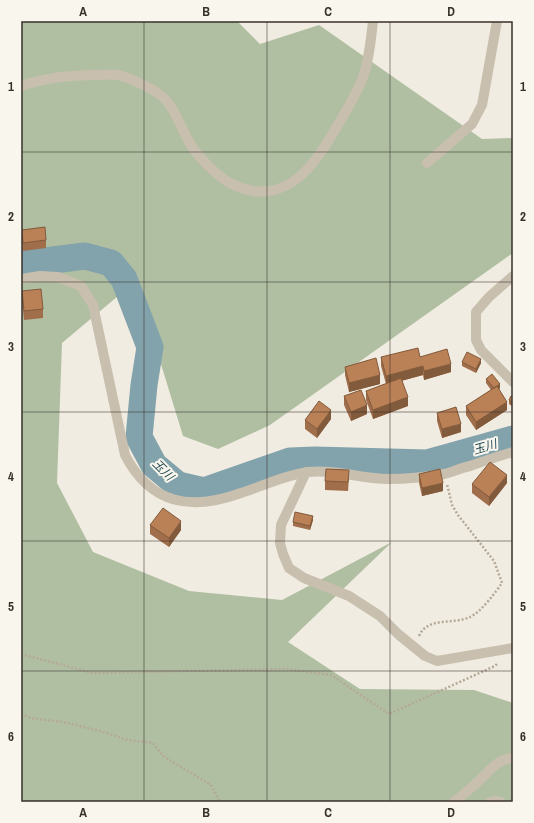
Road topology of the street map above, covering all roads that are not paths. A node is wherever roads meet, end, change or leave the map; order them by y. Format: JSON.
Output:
{"nodes":[{"id":1,"x":374,"y":21,"type":"edge"},
{"id":2,"x":497,"y":21,"type":"edge"},
{"id":3,"x":21,"y":86,"type":"edge"},
{"id":4,"x":427,"y":163,"type":"dead end"},
{"id":5,"x":513,"y":276,"type":"edge"},
{"id":6,"x":21,"y":279,"type":"edge"},
{"id":7,"x":513,"y":382,"type":"edge"},
{"id":8,"x":513,"y":452,"type":"edge"},
{"id":9,"x":306,"y":472,"type":"junction"},
{"id":10,"x":510,"y":649,"type":"edge"},
{"id":11,"x":513,"y":758,"type":"edge"},
{"id":12,"x":454,"y":802,"type":"edge"},
{"id":13,"x":490,"y":802,"type":"edge"},
{"id":14,"x":500,"y":802,"type":"edge"}],
"edges":[{"from":1,"to":3,"type":"street"},
{"from":2,"to":4,"type":"street"},
{"from":5,"to":7,"type":"street"},
{"from":6,"to":9,"type":"street"},
{"from":8,"to":9,"type":"street"},
{"from":9,"to":10,"type":"street"},
{"from":11,"to":12,"type":"street"},
{"from":13,"to":14,"type":"street"}]}
